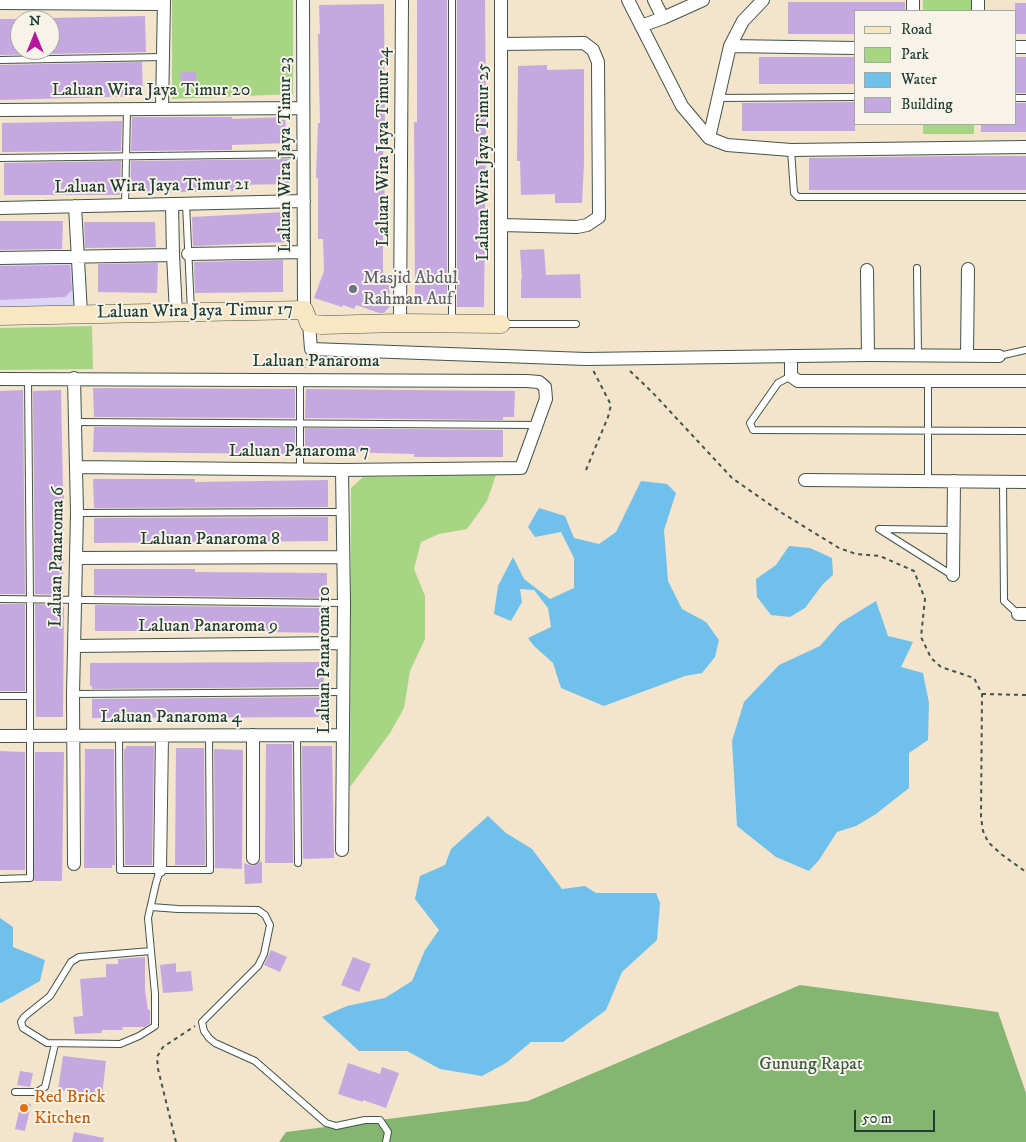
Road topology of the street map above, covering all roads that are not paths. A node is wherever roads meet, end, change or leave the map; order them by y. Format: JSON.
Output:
{"nodes":[{"id":1,"x":303,"y":0,"type":"edge"},
{"id":2,"x":402,"y":0,"type":"edge"},
{"id":3,"x":452,"y":0,"type":"edge"},
{"id":4,"x":501,"y":0,"type":"edge"},
{"id":5,"x":628,"y":0,"type":"edge"},
{"id":6,"x":654,"y":0,"type":"edge"},
{"id":7,"x":703,"y":0,"type":"edge"},
{"id":8,"x":763,"y":0,"type":"edge"},
{"id":9,"x":164,"y":2,"type":"edge"},
{"id":10,"x":0,"y":3,"type":"edge"},
{"id":11,"x":663,"y":18,"type":"junction"},
{"id":12,"x":641,"y":26,"type":"junction"},
{"id":13,"x":501,"y":44,"type":"junction"},
{"id":14,"x":730,"y":46,"type":"junction"},
{"id":15,"x":854,"y":48,"type":"edge"},
{"id":16,"x":163,"y":57,"type":"junction"},
{"id":17,"x":0,"y":60,"type":"edge"},
{"id":18,"x":854,"y":97,"type":"edge"},
{"id":19,"x":719,"y":98,"type":"junction"},
{"id":20,"x":302,"y":108,"type":"junction"},
{"id":21,"x":127,"y":109,"type":"junction"},
{"id":22,"x":162,"y":109,"type":"junction"},
{"id":23,"x":0,"y":110,"type":"edge"},
{"id":24,"x":709,"y":138,"type":"junction"},
{"id":25,"x":1026,"y":147,"type":"edge"},
{"id":26,"x":792,"y":150,"type":"junction"},
{"id":27,"x":303,"y":154,"type":"junction"},
{"id":28,"x":126,"y":157,"type":"junction"},
{"id":29,"x":0,"y":158,"type":"edge"},
{"id":30,"x":1026,"y":197,"type":"edge"},
{"id":31,"x":304,"y":201,"type":"junction"},
{"id":32,"x":172,"y":204,"type":"junction"},
{"id":33,"x":186,"y":204,"type":"junction"},
{"id":34,"x":125,"y":205,"type":"junction"},
{"id":35,"x":75,"y":206,"type":"junction"},
{"id":36,"x":0,"y":208,"type":"edge"},
{"id":37,"x":502,"y":225,"type":"junction"},
{"id":38,"x":304,"y":252,"type":"junction"},
{"id":39,"x":188,"y":254,"type":"junction"},
{"id":40,"x":173,"y":255,"type":"junction"},
{"id":41,"x":78,"y":257,"type":"junction"},
{"id":42,"x":0,"y":258,"type":"edge"},
{"id":43,"x":917,"y":268,"type":"dead end"},
{"id":44,"x":968,"y":269,"type":"dead end"},
{"id":45,"x":868,"y":270,"type":"dead end"},
{"id":46,"x":184,"y":312,"type":"junction"},
{"id":47,"x":81,"y":314,"type":"junction"},
{"id":48,"x":0,"y":316,"type":"edge"},
{"id":49,"x":306,"y":316,"type":"junction"},
{"id":50,"x":400,"y":323,"type":"junction"},
{"id":51,"x":452,"y":324,"type":"junction"},
{"id":52,"x":501,"y":324,"type":"junction"},
{"id":53,"x":576,"y":324,"type":"dead end"},
{"id":54,"x":1026,"y":350,"type":"edge"},
{"id":55,"x":868,"y":355,"type":"junction"},
{"id":56,"x":918,"y":355,"type":"junction"},
{"id":57,"x":967,"y":355,"type":"junction"},
{"id":58,"x":791,"y":356,"type":"junction"},
{"id":59,"x":999,"y":356,"type":"joint"},
{"id":60,"x":791,"y":376,"type":"junction"},
{"id":61,"x":28,"y":378,"type":"junction"},
{"id":62,"x":74,"y":378,"type":"junction"},
{"id":63,"x":0,"y":379,"type":"edge"},
{"id":64,"x":300,"y":380,"type":"junction"},
{"id":65,"x":928,"y":381,"type":"junction"},
{"id":66,"x":1026,"y":381,"type":"edge"},
{"id":67,"x":74,"y":422,"type":"junction"},
{"id":68,"x":299,"y":424,"type":"junction"},
{"id":69,"x":537,"y":425,"type":"junction"},
{"id":70,"x":928,"y":430,"type":"junction"},
{"id":71,"x":1026,"y":431,"type":"edge"},
{"id":72,"x":76,"y":467,"type":"junction"},
{"id":73,"x":521,"y":468,"type":"joint"},
{"id":74,"x":300,"y":470,"type":"junction"},
{"id":75,"x":342,"y":470,"type":"junction"},
{"id":76,"x":805,"y":480,"type":"dead end"},
{"id":77,"x":928,"y":481,"type":"junction"},
{"id":78,"x":954,"y":481,"type":"junction"},
{"id":79,"x":1003,"y":482,"type":"junction"},
{"id":80,"x":1026,"y":482,"type":"edge"},
{"id":81,"x":342,"y":512,"type":"junction"},
{"id":82,"x":77,"y":513,"type":"junction"},
{"id":83,"x":953,"y":530,"type":"junction"},
{"id":84,"x":343,"y":557,"type":"junction"},
{"id":85,"x":76,"y":558,"type":"junction"},
{"id":86,"x":953,"y":575,"type":"joint"},
{"id":87,"x":0,"y":599,"type":"edge"},
{"id":88,"x":30,"y":600,"type":"junction"},
{"id":89,"x":75,"y":600,"type":"junction"},
{"id":90,"x":344,"y":603,"type":"junction"},
{"id":91,"x":1022,"y":614,"type":"edge"},
{"id":92,"x":343,"y":643,"type":"junction"},
{"id":93,"x":74,"y":646,"type":"junction"},
{"id":94,"x":342,"y":692,"type":"junction"},
{"id":95,"x":73,"y":694,"type":"junction"},
{"id":96,"x":0,"y":696,"type":"edge"},
{"id":97,"x":29,"y":696,"type":"junction"},
{"id":98,"x":209,"y":735,"type":"junction"},
{"id":99,"x":252,"y":735,"type":"junction"},
{"id":100,"x":342,"y":735,"type":"junction"},
{"id":101,"x":0,"y":736,"type":"edge"},
{"id":102,"x":29,"y":736,"type":"junction"},
{"id":103,"x":74,"y":736,"type":"junction"},
{"id":104,"x":119,"y":736,"type":"junction"},
{"id":105,"x":162,"y":736,"type":"junction"},
{"id":106,"x":297,"y":736,"type":"junction"},
{"id":107,"x":342,"y":850,"type":"dead end"},
{"id":108,"x":254,"y":858,"type":"dead end"},
{"id":109,"x":298,"y":863,"type":"dead end"},
{"id":110,"x":74,"y":864,"type":"dead end"},
{"id":111,"x":160,"y":870,"type":"junction"},
{"id":112,"x":0,"y":879,"type":"edge"},
{"id":113,"x":150,"y":907,"type":"junction"},
{"id":114,"x":152,"y":951,"type":"junction"},
{"id":115,"x":54,"y":1044,"type":"junction"},
{"id":116,"x":15,"y":1092,"type":"dead end"},
{"id":117,"x":386,"y":1142,"type":"edge"}],
"edges":[{"from":1,"to":20,"type":"street","name":"Laluan Wira Jaya Timur 23"},
{"from":2,"to":50,"type":"street","name":"Laluan Wira Jaya Timur 24"},
{"from":3,"to":51,"type":"lane"},
{"from":4,"to":13,"type":"street","name":"Laluan Wira Jaya Timur 25"},
{"from":5,"to":12,"type":"street"},
{"from":6,"to":11,"type":"street"},
{"from":7,"to":11,"type":"street"},
{"from":8,"to":14,"type":"street"},
{"from":9,"to":10,"type":"street"},
{"from":9,"to":16,"type":"street"},
{"from":11,"to":12,"type":"street"},
{"from":12,"to":24,"type":"street"},
{"from":13,"to":37,"type":"street","name":"Laluan Wira Jaya Timur 25"},
{"from":13,"to":37,"type":"street"},
{"from":14,"to":15,"type":"street"},
{"from":14,"to":19,"type":"street"},
{"from":16,"to":17,"type":"lane"},
{"from":16,"to":22,"type":"street"},
{"from":18,"to":19,"type":"lane"},
{"from":19,"to":24,"type":"street"},
{"from":20,"to":22,"type":"street","name":"Laluan Wira Jaya Timur 20"},
{"from":20,"to":27,"type":"street","name":"Laluan Wira Jaya Timur 23"},
{"from":21,"to":22,"type":"street","name":"Laluan Wira Jaya Timur 20"},
{"from":21,"to":23,"type":"street","name":"Laluan Wira Jaya Timur 20"},
{"from":21,"to":28,"type":"lane"},
{"from":24,"to":26,"type":"street"},
{"from":25,"to":26,"type":"street"},
{"from":26,"to":30,"type":"lane"},
{"from":27,"to":28,"type":"lane"},
{"from":27,"to":31,"type":"street","name":"Laluan Wira Jaya Timur 23"},
{"from":28,"to":29,"type":"lane"},
{"from":28,"to":34,"type":"lane"},
{"from":31,"to":33,"type":"street","name":"Laluan Wira Jaya Timur 21"},
{"from":31,"to":38,"type":"street","name":"Laluan Wira Jaya Timur 23"},
{"from":32,"to":33,"type":"street","name":"Laluan Wira Jaya Timur 21"},
{"from":32,"to":34,"type":"street","name":"Laluan Wira Jaya Timur 21"},
{"from":32,"to":40,"type":"street"},
{"from":33,"to":39,"type":"lane"},
{"from":34,"to":35,"type":"street","name":"Laluan Wira Jaya Timur 21"},
{"from":35,"to":36,"type":"street","name":"Laluan Wira Jaya Timur 21"},
{"from":35,"to":41,"type":"street"},
{"from":37,"to":52,"type":"street","name":"Laluan Wira Jaya Timur 25"},
{"from":38,"to":39,"type":"street"},
{"from":38,"to":49,"type":"street","name":"Laluan Wira Jaya Timur 23"},
{"from":39,"to":46,"type":"lane"},
{"from":40,"to":41,"type":"street"},
{"from":40,"to":46,"type":"street"},
{"from":41,"to":42,"type":"street"},
{"from":41,"to":47,"type":"street"},
{"from":43,"to":56,"type":"lane"},
{"from":44,"to":57,"type":"street"},
{"from":45,"to":55,"type":"street"},
{"from":46,"to":47,"type":"street","name":"Laluan Wira Jaya Timur 17"},
{"from":46,"to":49,"type":"street","name":"Laluan Wira Jaya Timur 17"},
{"from":47,"to":48,"type":"street","name":"Laluan Wira Jaya Timur 17"},
{"from":49,"to":50,"type":"street","name":"Laluan Wira Jaya Timur 17"},
{"from":49,"to":58,"type":"street","name":"Laluan Wira Jaya Timur 23"},
{"from":50,"to":51,"type":"street","name":"Laluan Wira Jaya Timur 17"},
{"from":51,"to":52,"type":"street","name":"Laluan Wira Jaya Timur 17"},
{"from":52,"to":53,"type":"lane"},
{"from":54,"to":59,"type":"lane"},
{"from":55,"to":56,"type":"street"},
{"from":55,"to":58,"type":"street"},
{"from":56,"to":57,"type":"street"},
{"from":57,"to":59,"type":"street"},
{"from":58,"to":60,"type":"street"},
{"from":60,"to":65,"type":"street"},
{"from":60,"to":70,"type":"lane"},
{"from":61,"to":62,"type":"street","name":"Laluan Panaroma"},
{"from":61,"to":63,"type":"street","name":"Laluan Panaroma"},
{"from":61,"to":88,"type":"lane"},
{"from":62,"to":64,"type":"street","name":"Laluan Panaroma"},
{"from":62,"to":67,"type":"street","name":"Laluan Panaroma 6"},
{"from":64,"to":68,"type":"lane"},
{"from":64,"to":69,"type":"street","name":"Laluan Panaroma"},
{"from":65,"to":66,"type":"street"},
{"from":65,"to":70,"type":"lane"},
{"from":67,"to":68,"type":"lane"},
{"from":67,"to":72,"type":"street","name":"Laluan Panaroma 6"},
{"from":68,"to":69,"type":"lane"},
{"from":68,"to":74,"type":"lane"},
{"from":69,"to":73,"type":"street","name":"Laluan Panaroma"},
{"from":70,"to":71,"type":"lane"},
{"from":70,"to":77,"type":"lane"},
{"from":72,"to":74,"type":"street","name":"Laluan Panaroma 7"},
{"from":72,"to":82,"type":"street","name":"Laluan Panaroma 6"},
{"from":73,"to":75,"type":"street","name":"Laluan Panaroma 7"},
{"from":74,"to":75,"type":"street","name":"Laluan Panaroma 7"},
{"from":75,"to":81,"type":"street","name":"Laluan Panaroma 10"},
{"from":76,"to":77,"type":"street"},
{"from":77,"to":78,"type":"street"},
{"from":78,"to":79,"type":"street"},
{"from":78,"to":83,"type":"street"},
{"from":79,"to":80,"type":"street"},
{"from":79,"to":91,"type":"lane"},
{"from":81,"to":82,"type":"lane"},
{"from":81,"to":84,"type":"street","name":"Laluan Panaroma 10"},
{"from":82,"to":85,"type":"street","name":"Laluan Panaroma 6"},
{"from":83,"to":86,"type":"street"},
{"from":83,"to":86,"type":"lane"},
{"from":84,"to":85,"type":"street","name":"Laluan Panaroma 8"},
{"from":84,"to":90,"type":"street","name":"Laluan Panaroma 10"},
{"from":85,"to":89,"type":"street","name":"Laluan Panaroma 6"},
{"from":87,"to":88,"type":"lane"},
{"from":88,"to":89,"type":"lane"},
{"from":88,"to":97,"type":"lane"},
{"from":89,"to":90,"type":"lane"},
{"from":89,"to":93,"type":"street","name":"Laluan Panaroma 6"},
{"from":90,"to":92,"type":"street","name":"Laluan Panaroma 10"},
{"from":92,"to":93,"type":"street","name":"Laluan Panaroma 9"},
{"from":92,"to":94,"type":"street","name":"Laluan Panaroma 10"},
{"from":93,"to":95,"type":"street","name":"Laluan Panaroma 6"},
{"from":94,"to":95,"type":"lane"},
{"from":94,"to":100,"type":"street","name":"Laluan Panaroma 10"},
{"from":95,"to":103,"type":"street","name":"Laluan Panaroma 6"},
{"from":96,"to":97,"type":"lane"},
{"from":97,"to":102,"type":"lane"},
{"from":98,"to":99,"type":"street","name":"Laluan Panaroma 4"},
{"from":98,"to":105,"type":"street","name":"Laluan Panaroma 4"},
{"from":98,"to":111,"type":"lane"},
{"from":99,"to":106,"type":"street","name":"Laluan Panaroma 4"},
{"from":99,"to":108,"type":"street"},
{"from":100,"to":106,"type":"street","name":"Laluan Panaroma 4"},
{"from":100,"to":107,"type":"street","name":"Laluan Panaroma 10"},
{"from":101,"to":102,"type":"street","name":"Laluan Panaroma 4"},
{"from":102,"to":103,"type":"street","name":"Laluan Panaroma 4"},
{"from":102,"to":112,"type":"lane"},
{"from":103,"to":104,"type":"street","name":"Laluan Panaroma 4"},
{"from":103,"to":110,"type":"street","name":"Laluan Panaroma 6"},
{"from":104,"to":105,"type":"street","name":"Laluan Panaroma 4"},
{"from":104,"to":111,"type":"lane"},
{"from":105,"to":111,"type":"street"},
{"from":106,"to":109,"type":"lane"},
{"from":111,"to":113,"type":"lane"},
{"from":113,"to":114,"type":"lane"},
{"from":113,"to":117,"type":"lane"},
{"from":114,"to":115,"type":"lane"},
{"from":114,"to":115,"type":"lane"},
{"from":115,"to":116,"type":"lane"}]}
